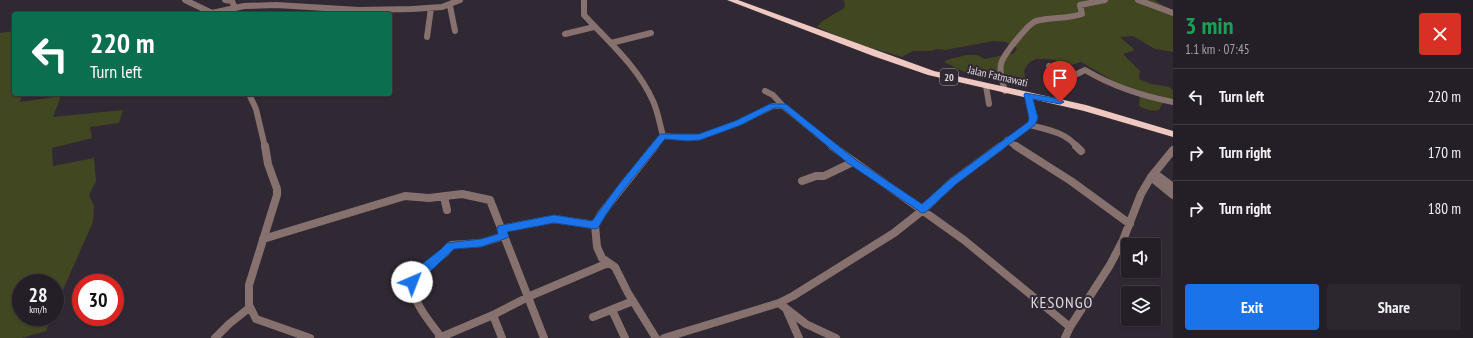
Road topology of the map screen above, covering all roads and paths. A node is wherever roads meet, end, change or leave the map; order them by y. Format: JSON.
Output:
{"nodes":[{"id":1,"x":196,"y":0,"type":"edge"},
{"id":2,"x":225,"y":0,"type":"edge"},
{"id":3,"x":460,"y":0,"type":"edge"},
{"id":4,"x":584,"y":0,"type":"edge"},
{"id":5,"x":731,"y":0,"type":"edge"},
{"id":6,"x":1104,"y":0,"type":"edge"},
{"id":7,"x":1138,"y":0,"type":"edge"},
{"id":8,"x":187,"y":1,"type":"edge"},
{"id":9,"x":234,"y":6,"type":"junction"},
{"id":10,"x":450,"y":6,"type":"junction"},
{"id":11,"x":431,"y":8,"type":"junction"},
{"id":12,"x":208,"y":12,"type":"edge"},
{"id":13,"x":218,"y":12,"type":"edge"},
{"id":14,"x":1173,"y":13,"type":"edge"},
{"id":15,"x":594,"y":27,"type":"junction"},
{"id":16,"x":455,"y":31,"type":"dead end"},
{"id":17,"x":652,"y":33,"type":"dead end"},
{"id":18,"x":565,"y":34,"type":"dead end"},
{"id":19,"x":428,"y":37,"type":"dead end"},
{"id":20,"x":611,"y":43,"type":"junction"},
{"id":21,"x":1049,"y":66,"type":"dead end"},
{"id":22,"x":1060,"y":77,"type":"junction"},
{"id":23,"x":986,"y":86,"type":"junction"},
{"id":24,"x":765,"y":91,"type":"dead end"},
{"id":25,"x":1005,"y":91,"type":"junction"},
{"id":26,"x":1028,"y":95,"type":"junction"},
{"id":27,"x":250,"y":96,"type":"edge"},
{"id":28,"x":1060,"y":102,"type":"junction"},
{"id":29,"x":1173,"y":102,"type":"edge"},
{"id":30,"x":989,"y":104,"type":"dead end"},
{"id":31,"x":784,"y":106,"type":"junction"},
{"id":32,"x":1030,"y":125,"type":"junction"},
{"id":33,"x":1173,"y":134,"type":"edge"},
{"id":34,"x":663,"y":136,"type":"junction"},
{"id":35,"x":1007,"y":140,"type":"junction"},
{"id":36,"x":1173,"y":150,"type":"edge"},
{"id":37,"x":1081,"y":151,"type":"dead end"},
{"id":38,"x":853,"y":162,"type":"junction"},
{"id":39,"x":1153,"y":175,"type":"junction"},
{"id":40,"x":802,"y":181,"type":"dead end"},
{"id":41,"x":1173,"y":187,"type":"edge"},
{"id":42,"x":1173,"y":195,"type":"edge"},
{"id":43,"x":444,"y":196,"type":"junction"},
{"id":44,"x":447,"y":210,"type":"dead end"},
{"id":45,"x":922,"y":210,"type":"junction"},
{"id":46,"x":1130,"y":224,"type":"junction"},
{"id":47,"x":595,"y":225,"type":"junction"},
{"id":48,"x":503,"y":232,"type":"junction"},
{"id":49,"x":263,"y":239,"type":"junction"},
{"id":50,"x":608,"y":263,"type":"junction"},
{"id":51,"x":530,"y":296,"type":"junction"},
{"id":52,"x":633,"y":301,"type":"junction"},
{"id":53,"x":779,"y":303,"type":"junction"},
{"id":54,"x":249,"y":308,"type":"junction"},
{"id":55,"x":612,"y":310,"type":"junction"},
{"id":56,"x":787,"y":311,"type":"junction"},
{"id":57,"x":493,"y":314,"type":"junction"},
{"id":58,"x":593,"y":317,"type":"dead end"},
{"id":59,"x":1070,"y":327,"type":"junction"},
{"id":60,"x":215,"y":338,"type":"edge"},
{"id":61,"x":310,"y":338,"type":"edge"},
{"id":62,"x":440,"y":338,"type":"edge"},
{"id":63,"x":502,"y":338,"type":"edge"},
{"id":64,"x":544,"y":338,"type":"edge"},
{"id":65,"x":625,"y":338,"type":"edge"},
{"id":66,"x":656,"y":338,"type":"edge"},
{"id":67,"x":664,"y":338,"type":"edge"},
{"id":68,"x":799,"y":338,"type":"edge"},
{"id":69,"x":836,"y":338,"type":"edge"},
{"id":70,"x":1065,"y":338,"type":"edge"}],
"edges":[{"from":1,"to":8,"type":"street"},
{"from":2,"to":9,"type":"street"},
{"from":3,"to":10,"type":"street"},
{"from":4,"to":15,"type":"street"},
{"from":5,"to":23,"type":"highway","name":"Jalan Fatmawati","number":"20"},
{"from":6,"to":25,"type":"street"},
{"from":7,"to":14,"type":"street"},
{"from":8,"to":12,"type":"street"},
{"from":9,"to":11,"type":"street"},
{"from":9,"to":13,"type":"street"},
{"from":10,"to":11,"type":"street"},
{"from":10,"to":16,"type":"street"},
{"from":11,"to":19,"type":"street"},
{"from":15,"to":18,"type":"street"},
{"from":15,"to":20,"type":"street"},
{"from":17,"to":20,"type":"street"},
{"from":20,"to":34,"type":"street"},
{"from":21,"to":22,"type":"street"},
{"from":22,"to":28,"type":"street"},
{"from":22,"to":29,"type":"street"},
{"from":23,"to":25,"type":"highway","name":"Jalan Fatmawati","number":"20"},
{"from":23,"to":30,"type":"street"},
{"from":24,"to":31,"type":"street"},
{"from":25,"to":26,"type":"highway","name":"Jalan Fatmawati","number":"20"},
{"from":26,"to":28,"type":"highway","name":"Jalan Fatmawati","number":"20"},
{"from":26,"to":32,"type":"street"},
{"from":27,"to":49,"type":"street"},
{"from":28,"to":33,"type":"highway","name":"Jalan Fatmawati","number":"20"},
{"from":31,"to":34,"type":"street"},
{"from":31,"to":38,"type":"street"},
{"from":32,"to":35,"type":"street"},
{"from":32,"to":37,"type":"street"},
{"from":34,"to":47,"type":"street"},
{"from":35,"to":45,"type":"street"},
{"from":35,"to":46,"type":"street"},
{"from":36,"to":39,"type":"street"},
{"from":38,"to":40,"type":"street"},
{"from":38,"to":45,"type":"street"},
{"from":39,"to":41,"type":"street"},
{"from":39,"to":42,"type":"street"},
{"from":39,"to":46,"type":"street"},
{"from":43,"to":44,"type":"street"},
{"from":43,"to":48,"type":"street"},
{"from":43,"to":49,"type":"street"},
{"from":45,"to":53,"type":"street"},
{"from":45,"to":59,"type":"street"},
{"from":46,"to":59,"type":"street"},
{"from":47,"to":48,"type":"street"},
{"from":47,"to":50,"type":"street"},
{"from":48,"to":51,"type":"street"},
{"from":48,"to":62,"type":"street"},
{"from":49,"to":54,"type":"street"},
{"from":50,"to":51,"type":"street"},
{"from":50,"to":52,"type":"street"},
{"from":51,"to":57,"type":"street"},
{"from":51,"to":64,"type":"street"},
{"from":52,"to":55,"type":"street"},
{"from":52,"to":66,"type":"street"},
{"from":53,"to":56,"type":"street"},
{"from":53,"to":67,"type":"street"},
{"from":54,"to":60,"type":"street"},
{"from":54,"to":61,"type":"street"},
{"from":55,"to":58,"type":"street"},
{"from":55,"to":65,"type":"street"},
{"from":56,"to":68,"type":"street"},
{"from":56,"to":69,"type":"street"},
{"from":57,"to":62,"type":"street"},
{"from":57,"to":63,"type":"street"},
{"from":59,"to":70,"type":"street"}]}
